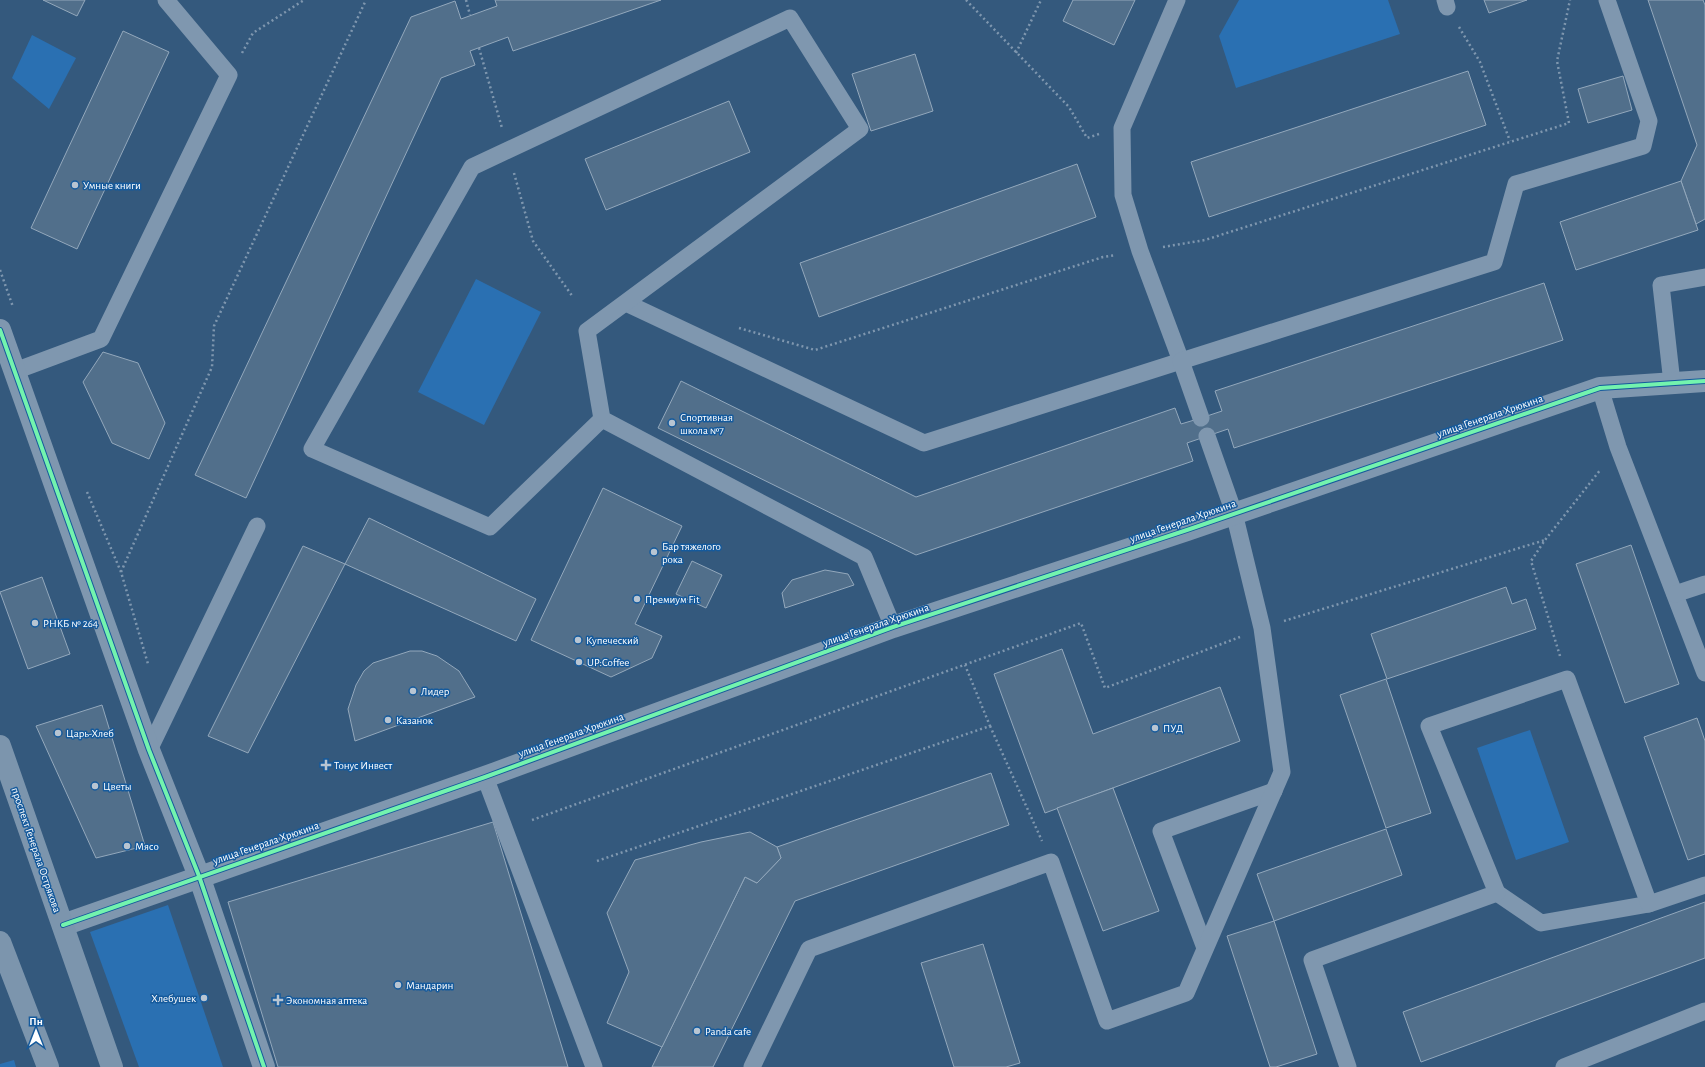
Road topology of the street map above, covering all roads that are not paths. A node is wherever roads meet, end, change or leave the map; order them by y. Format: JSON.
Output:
{"nodes":[{"id":1,"x":166,"y":0,"type":"edge"},
{"id":2,"x":1177,"y":0,"type":"edge"},
{"id":3,"x":1607,"y":0,"type":"edge"},
{"id":4,"x":1705,"y":277,"type":"edge"},
{"id":5,"x":626,"y":303,"type":"junction"},
{"id":6,"x":0,"y":330,"type":"edge"},
{"id":7,"x":1181,"y":361,"type":"junction"},
{"id":8,"x":14,"y":371,"type":"junction"},
{"id":9,"x":1705,"y":381,"type":"edge"},
{"id":10,"x":1672,"y":383,"type":"junction"},
{"id":11,"x":1600,"y":388,"type":"junction"},
{"id":12,"x":1201,"y":418,"type":"dead end"},
{"id":13,"x":602,"y":419,"type":"junction"},
{"id":14,"x":1207,"y":436,"type":"dead end"},
{"id":15,"x":1234,"y":513,"type":"junction"},
{"id":16,"x":257,"y":526,"type":"dead end"},
{"id":17,"x":1705,"y":584,"type":"edge"},
{"id":18,"x":1675,"y":594,"type":"junction"},
{"id":19,"x":893,"y":627,"type":"junction"},
{"id":20,"x":1705,"y":673,"type":"edge"},
{"id":21,"x":0,"y":746,"type":"edge"},
{"id":22,"x":149,"y":750,"type":"junction"},
{"id":23,"x":485,"y":777,"type":"junction"},
{"id":24,"x":1274,"y":792,"type":"junction"},
{"id":25,"x":200,"y":876,"type":"junction"},
{"id":26,"x":1705,"y":885,"type":"edge"},
{"id":27,"x":1497,"y":893,"type":"junction"},
{"id":28,"x":1649,"y":904,"type":"junction"},
{"id":29,"x":63,"y":925,"type":"junction"},
{"id":30,"x":0,"y":942,"type":"edge"},
{"id":31,"x":1205,"y":948,"type":"junction"},
{"id":32,"x":1705,"y":1011,"type":"edge"},
{"id":33,"x":48,"y":1067,"type":"edge"},
{"id":34,"x":112,"y":1067,"type":"edge"},
{"id":35,"x":264,"y":1067,"type":"edge"},
{"id":36,"x":594,"y":1067,"type":"edge"},
{"id":37,"x":752,"y":1067,"type":"edge"},
{"id":38,"x":1348,"y":1067,"type":"edge"},
{"id":39,"x":1564,"y":1067,"type":"edge"}],
"edges":[{"from":1,"to":8,"type":"lane"},
{"from":2,"to":7,"type":"lane"},
{"from":3,"to":7,"type":"lane"},
{"from":4,"to":10,"type":"lane"},
{"from":5,"to":7,"type":"lane"},
{"from":5,"to":13,"type":"lane"},
{"from":5,"to":13,"type":"lane"},
{"from":6,"to":8,"type":"street"},
{"from":7,"to":12,"type":"lane"},
{"from":8,"to":22,"type":"street"},
{"from":9,"to":10,"type":"street","name":"улица Генерала Хрюкина"},
{"from":10,"to":11,"type":"street","name":"улица Генерала Хрюкина"},
{"from":11,"to":15,"type":"street","name":"улица Генерала Хрюкина"},
{"from":11,"to":18,"type":"lane"},
{"from":13,"to":19,"type":"lane"},
{"from":14,"to":15,"type":"lane"},
{"from":15,"to":19,"type":"street","name":"улица Генерала Хрюкина"},
{"from":15,"to":24,"type":"lane"},
{"from":16,"to":22,"type":"lane"},
{"from":17,"to":18,"type":"lane"},
{"from":18,"to":20,"type":"lane"},
{"from":19,"to":23,"type":"street","name":"улица Генерала Хрюкина"},
{"from":21,"to":29,"type":"main road","name":"проспект Генерала Острякова"},
{"from":22,"to":25,"type":"street"},
{"from":23,"to":25,"type":"street","name":"улица Генерала Хрюкина"},
{"from":23,"to":36,"type":"lane"},
{"from":24,"to":31,"type":"lane"},
{"from":24,"to":31,"type":"lane"},
{"from":25,"to":29,"type":"street","name":"улица Генерала Хрюкина"},
{"from":25,"to":35,"type":"street"},
{"from":26,"to":28,"type":"lane"},
{"from":27,"to":28,"type":"lane"},
{"from":27,"to":28,"type":"lane"},
{"from":27,"to":38,"type":"lane"},
{"from":29,"to":34,"type":"main road","name":"проспект Генерала Острякова"},
{"from":30,"to":33,"type":"main road"},
{"from":31,"to":37,"type":"lane"},
{"from":32,"to":39,"type":"lane"}]}
